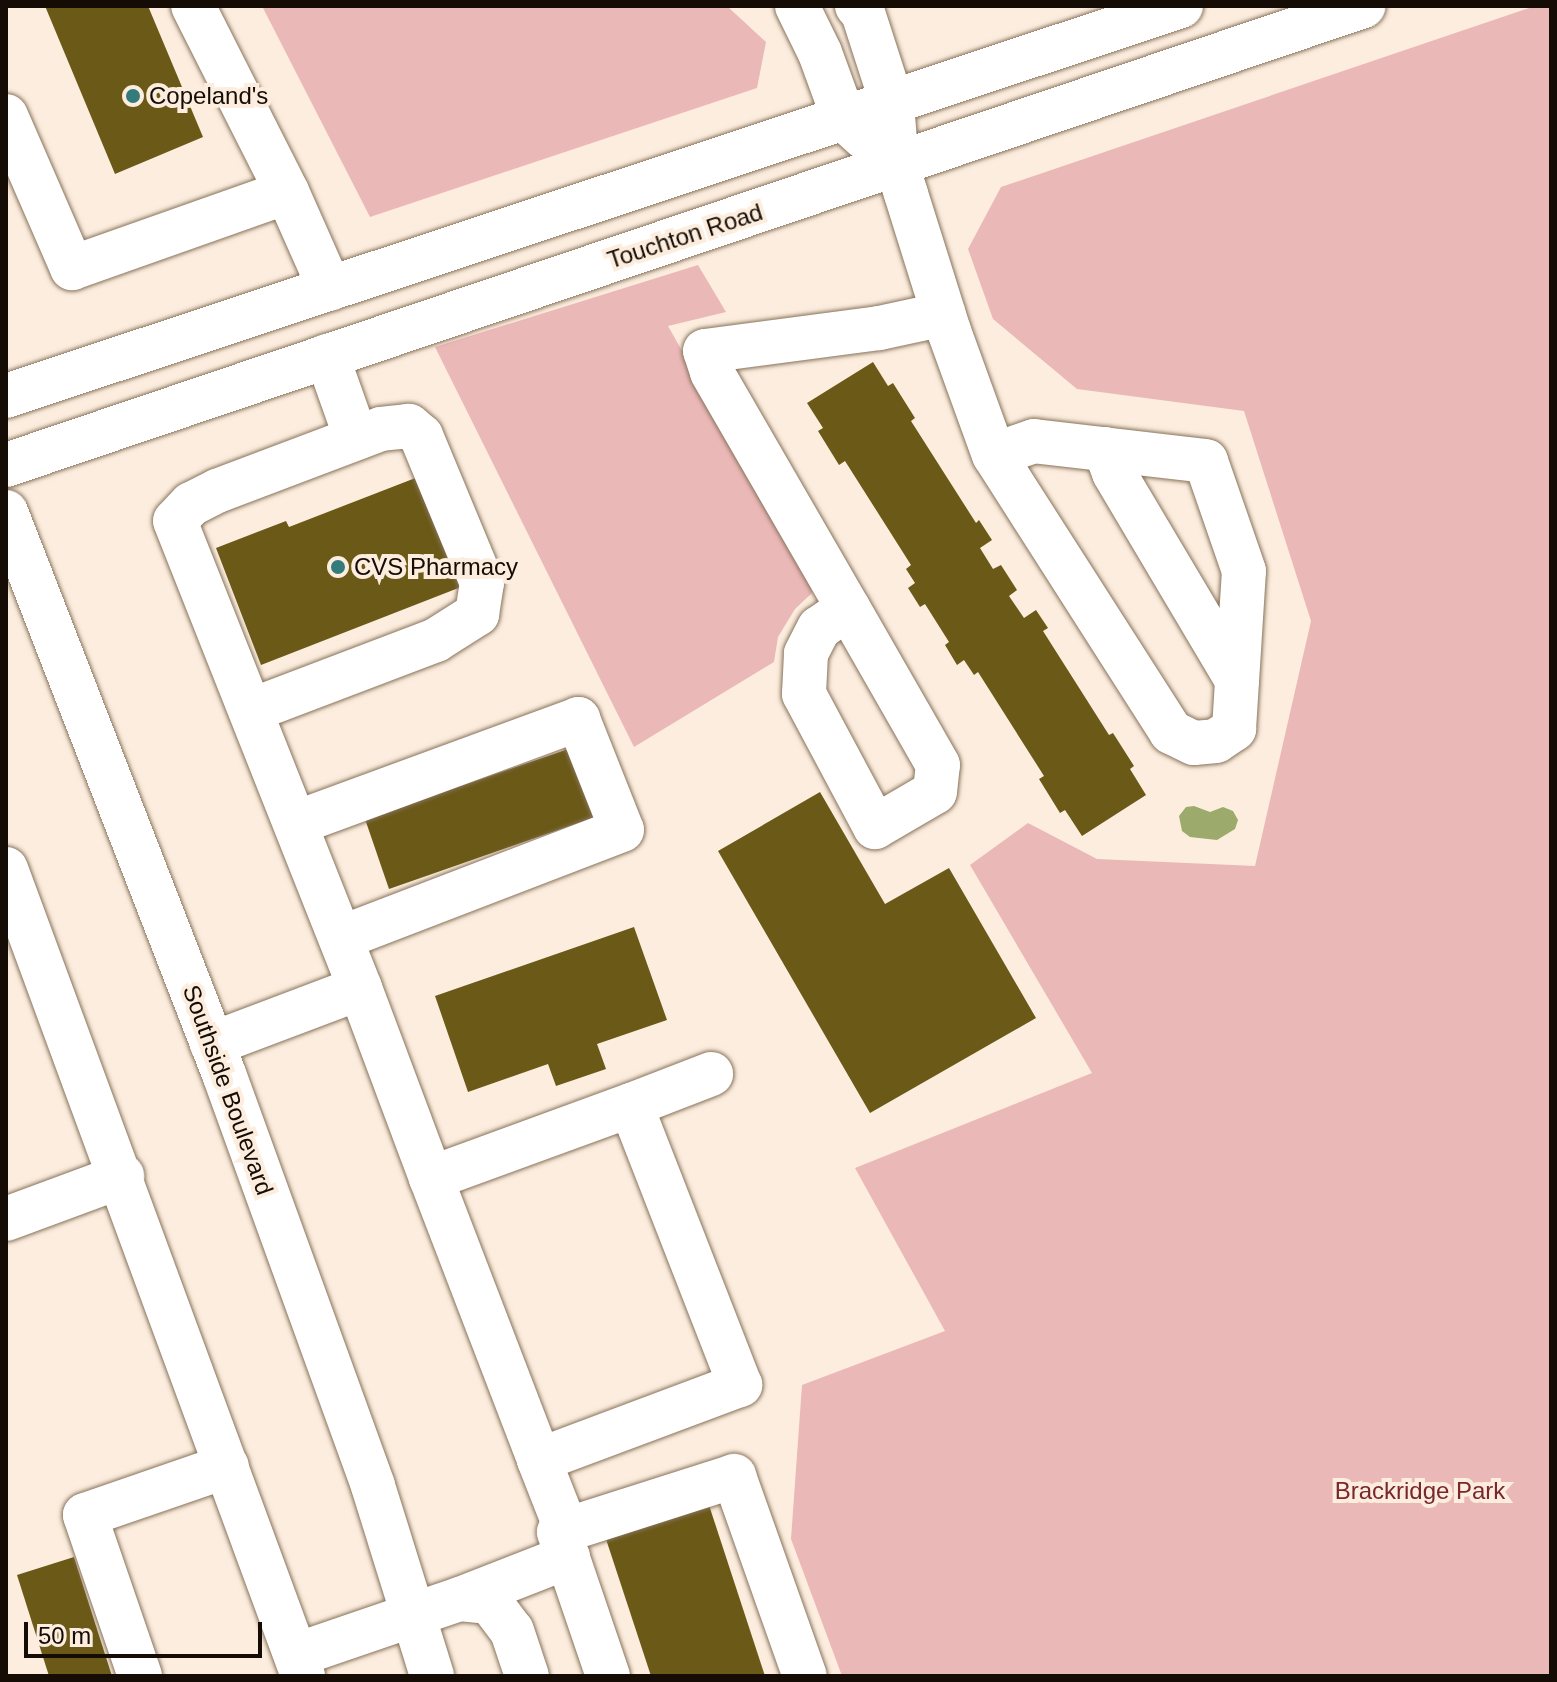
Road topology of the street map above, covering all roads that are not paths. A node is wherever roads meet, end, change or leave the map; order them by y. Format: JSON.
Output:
{"nodes":[{"id":1,"x":193,"y":6,"type":"edge"},
{"id":2,"x":797,"y":6,"type":"edge"},
{"id":3,"x":857,"y":6,"type":"edge"},
{"id":4,"x":1181,"y":6,"type":"edge"},
{"id":5,"x":1364,"y":6,"type":"edge"},
{"id":6,"x":892,"y":103,"type":"junction"},
{"id":7,"x":6,"y":116,"type":"edge"},
{"id":8,"x":844,"y":119,"type":"junction"},
{"id":9,"x":897,"y":166,"type":"junction"},
{"id":10,"x":287,"y":192,"type":"junction"},
{"id":11,"x":330,"y":289,"type":"junction"},
{"id":12,"x":944,"y":314,"type":"junction"},
{"id":13,"x":327,"y":356,"type":"junction"},
{"id":14,"x":6,"y":396,"type":"edge"},
{"id":15,"x":356,"y":438,"type":"junction"},
{"id":16,"x":1105,"y":449,"type":"junction"},
{"id":17,"x":994,"y":455,"type":"junction"},
{"id":18,"x":6,"y":465,"type":"edge"},
{"id":19,"x":6,"y":512,"type":"edge"},
{"id":20,"x":848,"y":608,"type":"dead end"},
{"id":21,"x":1237,"y":680,"type":"junction"},
{"id":22,"x":252,"y":710,"type":"junction"},
{"id":23,"x":296,"y":823,"type":"junction"},
{"id":24,"x":6,"y":869,"type":"edge"},
{"id":25,"x":14,"y":913,"type":"edge"},
{"id":26,"x":341,"y":938,"type":"junction"},
{"id":27,"x":360,"y":988,"type":"junction"},
{"id":28,"x":212,"y":1044,"type":"junction"},
{"id":29,"x":711,"y":1074,"type":"dead end"},
{"id":30,"x":631,"y":1105,"type":"junction"},
{"id":31,"x":122,"y":1176,"type":"junction"},
{"id":32,"x":431,"y":1178,"type":"junction"},
{"id":33,"x":6,"y":1219,"type":"edge"},
{"id":34,"x":539,"y":1460,"type":"junction"},
{"id":35,"x":227,"y":1466,"type":"junction"},
{"id":36,"x":567,"y":1543,"type":"junction"},
{"id":37,"x":460,"y":1599,"type":"junction"},
{"id":38,"x":412,"y":1614,"type":"junction"},
{"id":39,"x":300,"y":1665,"type":"edge"},
{"id":40,"x":140,"y":1676,"type":"edge"},
{"id":41,"x":432,"y":1676,"type":"edge"},
{"id":42,"x":527,"y":1676,"type":"edge"},
{"id":43,"x":608,"y":1676,"type":"edge"},
{"id":44,"x":805,"y":1676,"type":"edge"}],
"edges":[{"from":1,"to":10,"type":"main road"},
{"from":2,"to":8,"type":"main road"},
{"from":3,"to":6,"type":"main road"},
{"from":4,"to":6,"type":"main road"},
{"from":5,"to":9,"type":"main road","name":"Touchton Road"},
{"from":6,"to":8,"type":"main road"},
{"from":6,"to":9,"type":"main road"},
{"from":7,"to":10,"type":"main road"},
{"from":8,"to":9,"type":"main road"},
{"from":8,"to":11,"type":"main road"},
{"from":9,"to":12,"type":"main road"},
{"from":9,"to":13,"type":"main road","name":"Touchton Road"},
{"from":10,"to":11,"type":"main road"},
{"from":11,"to":14,"type":"main road"},
{"from":12,"to":17,"type":"main road"},
{"from":12,"to":20,"type":"main road"},
{"from":13,"to":15,"type":"main road"},
{"from":13,"to":18,"type":"main road","name":"Touchton Road"},
{"from":15,"to":22,"type":"main road"},
{"from":15,"to":22,"type":"main road"},
{"from":16,"to":17,"type":"main road"},
{"from":16,"to":21,"type":"main road"},
{"from":16,"to":21,"type":"main road"},
{"from":17,"to":21,"type":"main road"},
{"from":19,"to":28,"type":"main road","name":"Southside Boulevard"},
{"from":22,"to":23,"type":"main road"},
{"from":23,"to":26,"type":"main road"},
{"from":23,"to":26,"type":"main road"},
{"from":24,"to":25,"type":"main road"},
{"from":25,"to":31,"type":"main road"},
{"from":26,"to":27,"type":"main road"},
{"from":27,"to":28,"type":"main road"},
{"from":27,"to":32,"type":"main road"},
{"from":28,"to":38,"type":"main road","name":"Southside Boulevard"},
{"from":29,"to":30,"type":"main road"},
{"from":30,"to":32,"type":"main road"},
{"from":30,"to":34,"type":"main road"},
{"from":31,"to":33,"type":"main road"},
{"from":31,"to":35,"type":"main road"},
{"from":32,"to":34,"type":"main road"},
{"from":34,"to":36,"type":"main road"},
{"from":35,"to":39,"type":"main road"},
{"from":35,"to":40,"type":"main road"},
{"from":36,"to":37,"type":"main road"},
{"from":36,"to":43,"type":"main road"},
{"from":36,"to":44,"type":"main road"},
{"from":37,"to":38,"type":"main road"},
{"from":37,"to":42,"type":"main road"},
{"from":38,"to":39,"type":"main road"},
{"from":38,"to":41,"type":"main road","name":"Southside Boulevard"}]}
